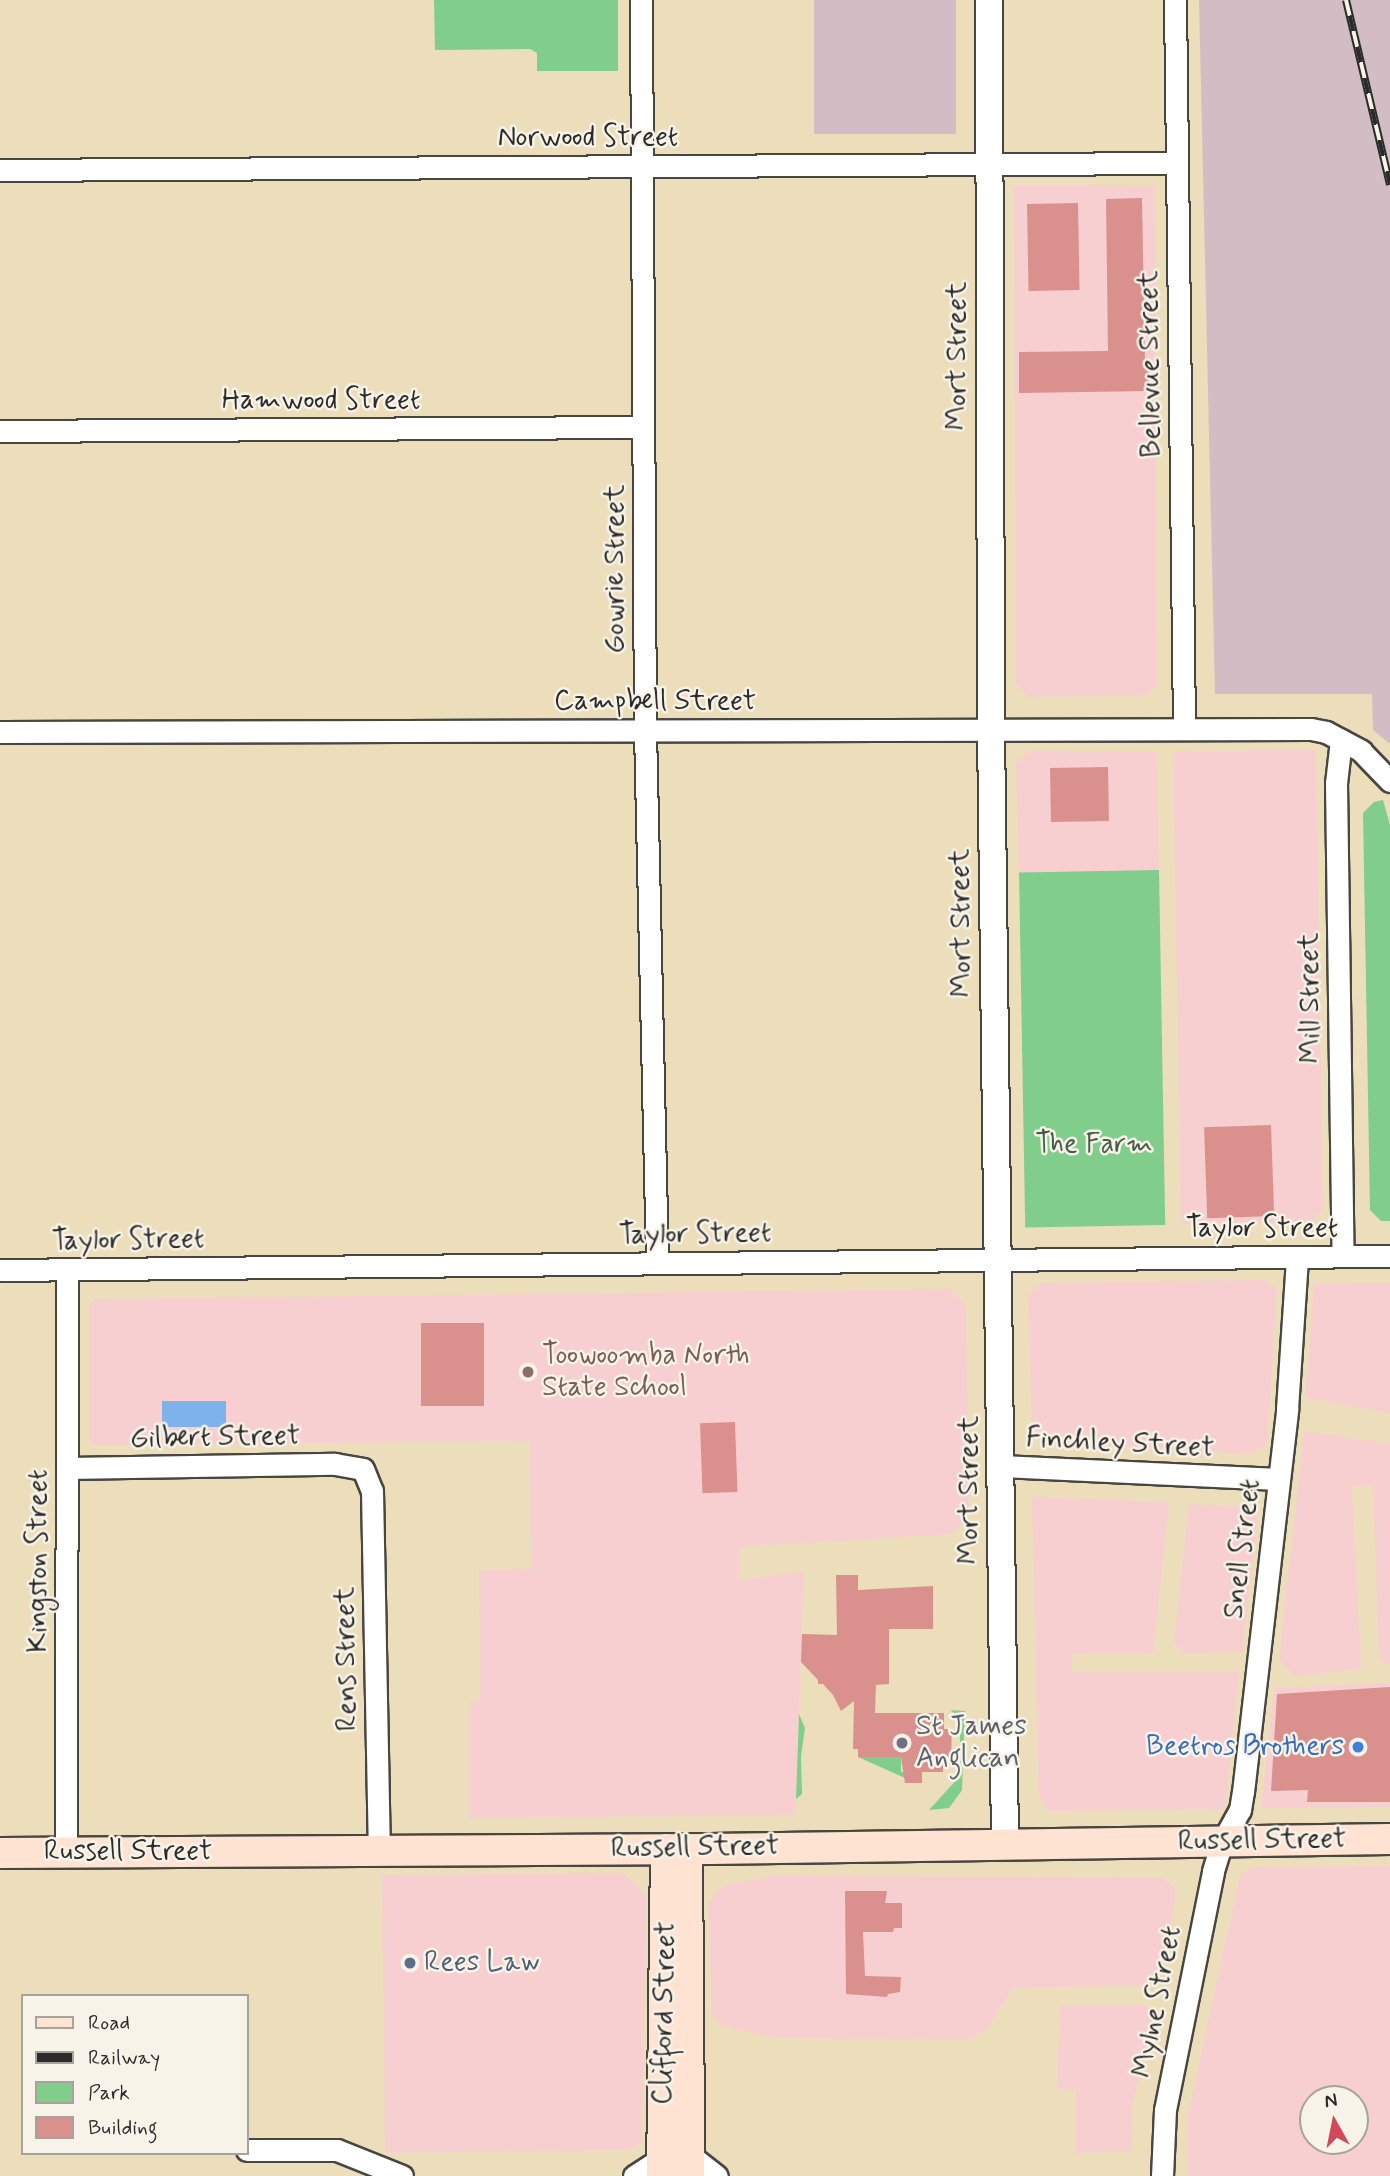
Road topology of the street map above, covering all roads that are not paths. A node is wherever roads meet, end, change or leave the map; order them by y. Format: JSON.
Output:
{"nodes":[{"id":1,"x":641,"y":0,"type":"edge"},
{"id":2,"x":989,"y":0,"type":"edge"},
{"id":3,"x":1175,"y":0,"type":"edge"},
{"id":4,"x":1177,"y":163,"type":"junction"},
{"id":5,"x":989,"y":165,"type":"junction"},
{"id":6,"x":641,"y":166,"type":"junction"},
{"id":7,"x":0,"y":170,"type":"edge"},
{"id":8,"x":643,"y":427,"type":"junction"},
{"id":9,"x":0,"y":431,"type":"edge"},
{"id":10,"x":1184,"y":728,"type":"junction"},
{"id":11,"x":991,"y":729,"type":"junction"},
{"id":12,"x":645,"y":730,"type":"junction"},
{"id":13,"x":0,"y":732,"type":"edge"},
{"id":14,"x":1340,"y":740,"type":"junction"},
{"id":15,"x":1390,"y":782,"type":"edge"},
{"id":16,"x":1343,"y":1256,"type":"junction"},
{"id":17,"x":1390,"y":1256,"type":"edge"},
{"id":18,"x":1297,"y":1257,"type":"junction"},
{"id":19,"x":999,"y":1260,"type":"junction"},
{"id":20,"x":657,"y":1263,"type":"junction"},
{"id":21,"x":67,"y":1269,"type":"junction"},
{"id":22,"x":0,"y":1270,"type":"edge"},
{"id":23,"x":1001,"y":1466,"type":"junction"},
{"id":24,"x":67,"y":1468,"type":"junction"},
{"id":25,"x":363,"y":1469,"type":"joint"},
{"id":26,"x":1279,"y":1479,"type":"junction"},
{"id":27,"x":1390,"y":1839,"type":"edge"},
{"id":28,"x":1222,"y":1842,"type":"junction"},
{"id":29,"x":1004,"y":1845,"type":"junction"},
{"id":30,"x":677,"y":1849,"type":"junction"},
{"id":31,"x":379,"y":1850,"type":"junction"},
{"id":32,"x":66,"y":1852,"type":"junction"},
{"id":33,"x":0,"y":1853,"type":"edge"},
{"id":34,"x":248,"y":2150,"type":"edge"},
{"id":35,"x":676,"y":2166,"type":"edge"},
{"id":36,"x":401,"y":2176,"type":"edge"},
{"id":37,"x":634,"y":2176,"type":"edge"},
{"id":38,"x":717,"y":2176,"type":"edge"},
{"id":39,"x":1162,"y":2176,"type":"edge"}],
"edges":[{"from":1,"to":6,"type":"street","name":"Gowrie Street"},
{"from":2,"to":5,"type":"street","name":"Mort Street"},
{"from":3,"to":4,"type":"street","name":"Bellevue Street"},
{"from":4,"to":5,"type":"street","name":"Norwood Street"},
{"from":4,"to":10,"type":"street","name":"Bellevue Street"},
{"from":5,"to":6,"type":"street","name":"Norwood Street"},
{"from":5,"to":11,"type":"street","name":"Mort Street"},
{"from":6,"to":7,"type":"street","name":"Norwood Street"},
{"from":6,"to":8,"type":"street","name":"Gowrie Street"},
{"from":8,"to":9,"type":"street","name":"Hamwood Street"},
{"from":8,"to":12,"type":"street","name":"Gowrie Street"},
{"from":10,"to":11,"type":"street","name":"Campbell Street"},
{"from":10,"to":14,"type":"street","name":"Campbell Street"},
{"from":11,"to":12,"type":"street","name":"Campbell Street"},
{"from":11,"to":19,"type":"street","name":"Mort Street"},
{"from":12,"to":13,"type":"street","name":"Campbell Street"},
{"from":12,"to":20,"type":"street","name":"Gowrie Street"},
{"from":14,"to":15,"type":"street"},
{"from":14,"to":16,"type":"street","name":"Mill Street"},
{"from":16,"to":17,"type":"street","name":"Taylor Street"},
{"from":16,"to":18,"type":"street","name":"Taylor Street"},
{"from":18,"to":19,"type":"street","name":"Taylor Street"},
{"from":18,"to":26,"type":"street","name":"Snell Street"},
{"from":19,"to":20,"type":"street","name":"Taylor Street"},
{"from":19,"to":23,"type":"street","name":"Mort Street"},
{"from":20,"to":21,"type":"street","name":"Taylor Street"},
{"from":21,"to":22,"type":"street","name":"Taylor Street"},
{"from":21,"to":24,"type":"street","name":"Kingston Street"},
{"from":23,"to":26,"type":"street","name":"Finchley Street"},
{"from":23,"to":29,"type":"street","name":"Mort Street"},
{"from":24,"to":25,"type":"street","name":"Gilbert Street"},
{"from":24,"to":32,"type":"street","name":"Kingston Street"},
{"from":25,"to":31,"type":"street","name":"Rens Street"},
{"from":26,"to":28,"type":"street","name":"Snell Street"},
{"from":27,"to":28,"type":"main road","name":"Russell Street"},
{"from":28,"to":29,"type":"main road","name":"Russell Street"},
{"from":28,"to":39,"type":"street","name":"Mylne Street"},
{"from":29,"to":30,"type":"main road","name":"Russell Street"},
{"from":30,"to":31,"type":"main road","name":"Russell Street"},
{"from":30,"to":35,"type":"main road","name":"Clifford Street"},
{"from":31,"to":32,"type":"main road","name":"Russell Street"},
{"from":32,"to":33,"type":"main road","name":"Russell Street"},
{"from":34,"to":36,"type":"street"},
{"from":35,"to":37,"type":"street"},
{"from":35,"to":38,"type":"street"}]}
